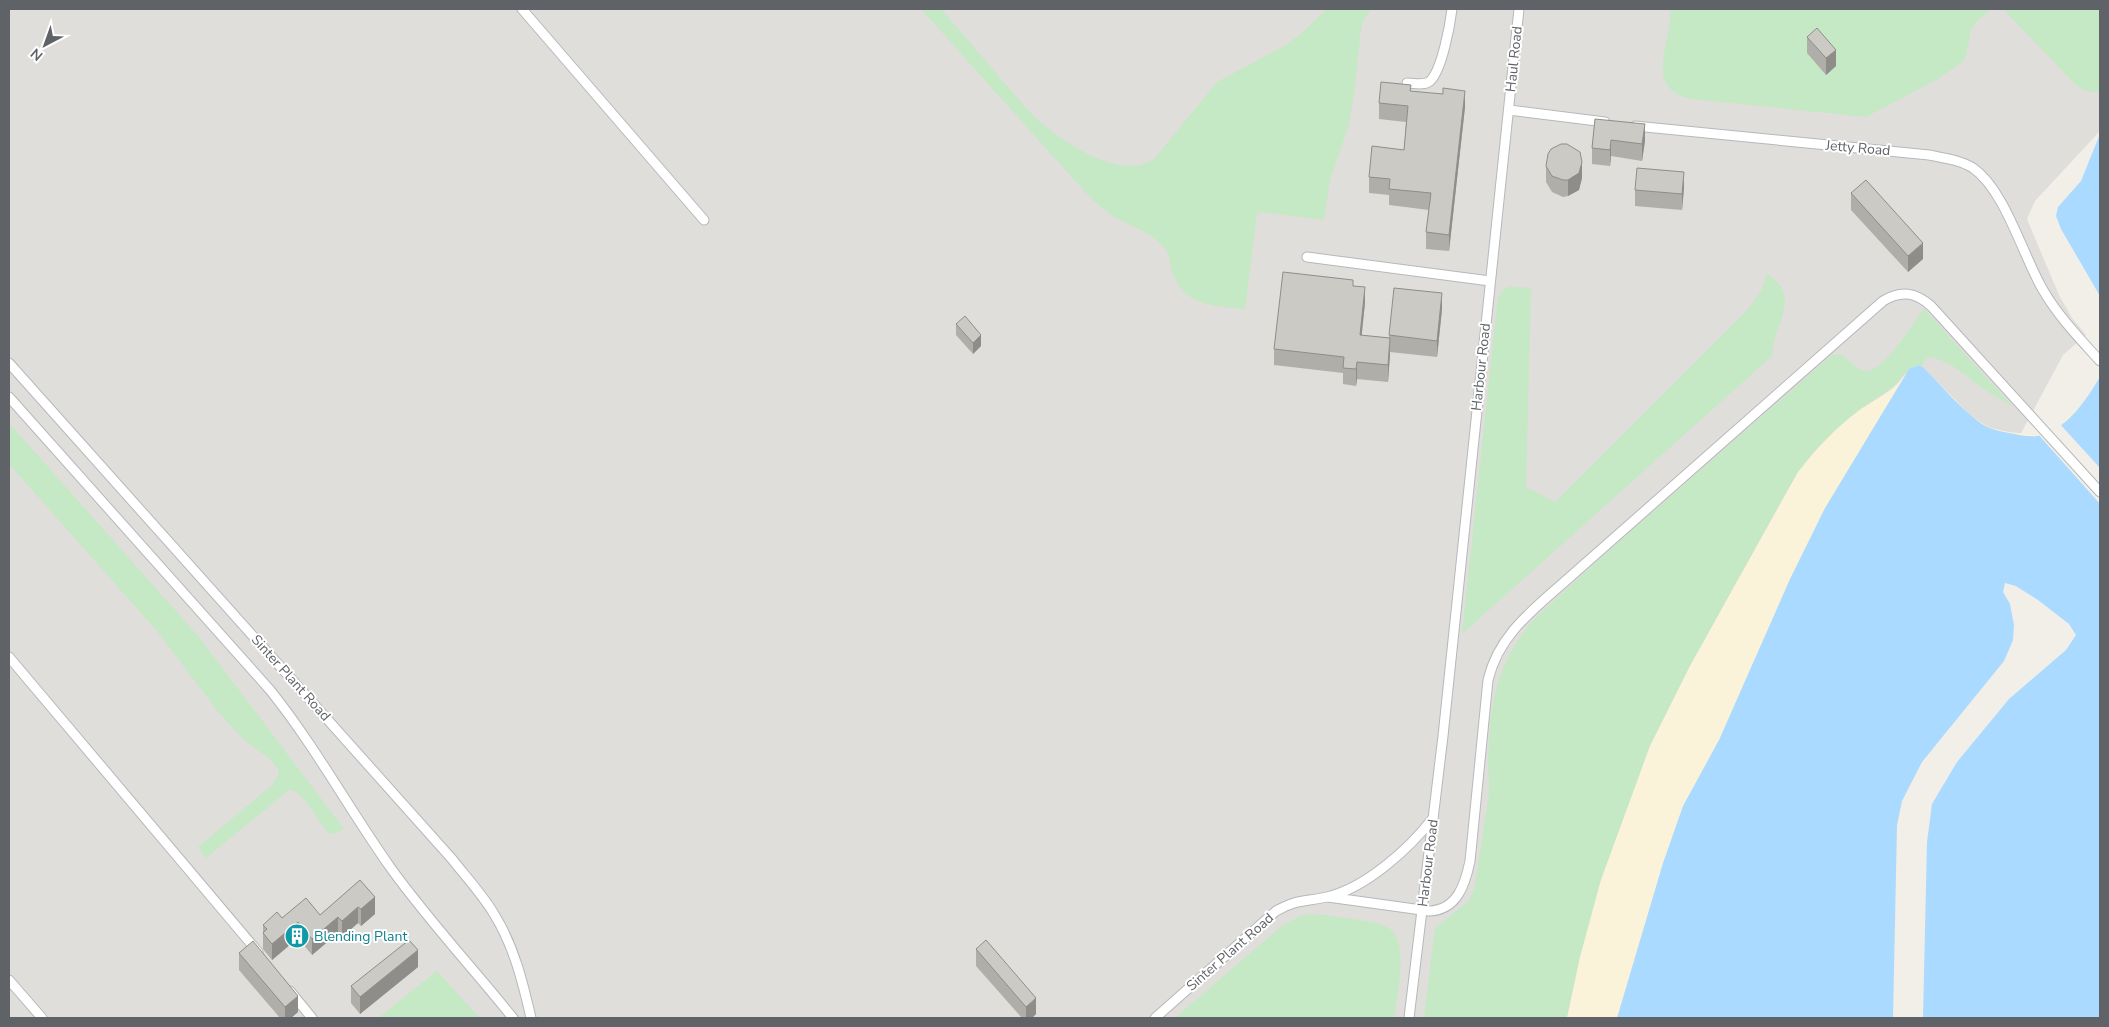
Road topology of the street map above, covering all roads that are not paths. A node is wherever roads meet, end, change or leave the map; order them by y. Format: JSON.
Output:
{"nodes":[{"id":1,"x":522,"y":9,"type":"edge"},
{"id":2,"x":1452,"y":9,"type":"edge"},
{"id":3,"x":1520,"y":9,"type":"edge"},
{"id":4,"x":1407,"y":82,"type":"dead end"},
{"id":5,"x":1509,"y":110,"type":"junction"},
{"id":6,"x":1617,"y":124,"type":"edge"},
{"id":7,"x":1627,"y":125,"type":"edge"},
{"id":8,"x":704,"y":220,"type":"dead end"},
{"id":9,"x":1308,"y":257,"type":"dead end"},
{"id":10,"x":1490,"y":281,"type":"junction"},
{"id":11,"x":2100,"y":362,"type":"edge"},
{"id":12,"x":9,"y":363,"type":"edge"},
{"id":13,"x":9,"y":397,"type":"edge"},
{"id":14,"x":2100,"y":492,"type":"edge"},
{"id":15,"x":9,"y":657,"type":"edge"},
{"id":16,"x":1433,"y":817,"type":"junction"},
{"id":17,"x":1328,"y":897,"type":"junction"},
{"id":18,"x":1422,"y":910,"type":"junction"},
{"id":19,"x":262,"y":958,"type":"edge"},
{"id":20,"x":9,"y":980,"type":"edge"},
{"id":21,"x":281,"y":980,"type":"edge"},
{"id":22,"x":42,"y":1018,"type":"edge"},
{"id":23,"x":312,"y":1018,"type":"edge"},
{"id":24,"x":513,"y":1018,"type":"edge"},
{"id":25,"x":531,"y":1018,"type":"edge"},
{"id":26,"x":1155,"y":1018,"type":"edge"},
{"id":27,"x":1409,"y":1018,"type":"edge"}],
"edges":[{"from":1,"to":8,"type":"lane"},
{"from":2,"to":4,"type":"lane"},
{"from":3,"to":5,"type":"lane","name":"Haul Road"},
{"from":5,"to":6,"type":"lane"},
{"from":5,"to":10,"type":"lane","name":"Harbour Road"},
{"from":7,"to":11,"type":"lane","name":"Jetty Road"},
{"from":9,"to":10,"type":"lane"},
{"from":10,"to":16,"type":"lane","name":"Harbour Road"},
{"from":12,"to":25,"type":"lane","name":"Sinter Plant Road"},
{"from":13,"to":24,"type":"lane"},
{"from":14,"to":18,"type":"lane"},
{"from":15,"to":19,"type":"lane"},
{"from":16,"to":17,"type":"lane","name":"Sinter Plant Road"},
{"from":16,"to":18,"type":"lane","name":"Harbour Road"},
{"from":17,"to":18,"type":"lane"},
{"from":17,"to":26,"type":"lane","name":"Sinter Plant Road"},
{"from":18,"to":27,"type":"lane","name":"Harbour Road"},
{"from":20,"to":22,"type":"lane"},
{"from":21,"to":23,"type":"lane"}]}
